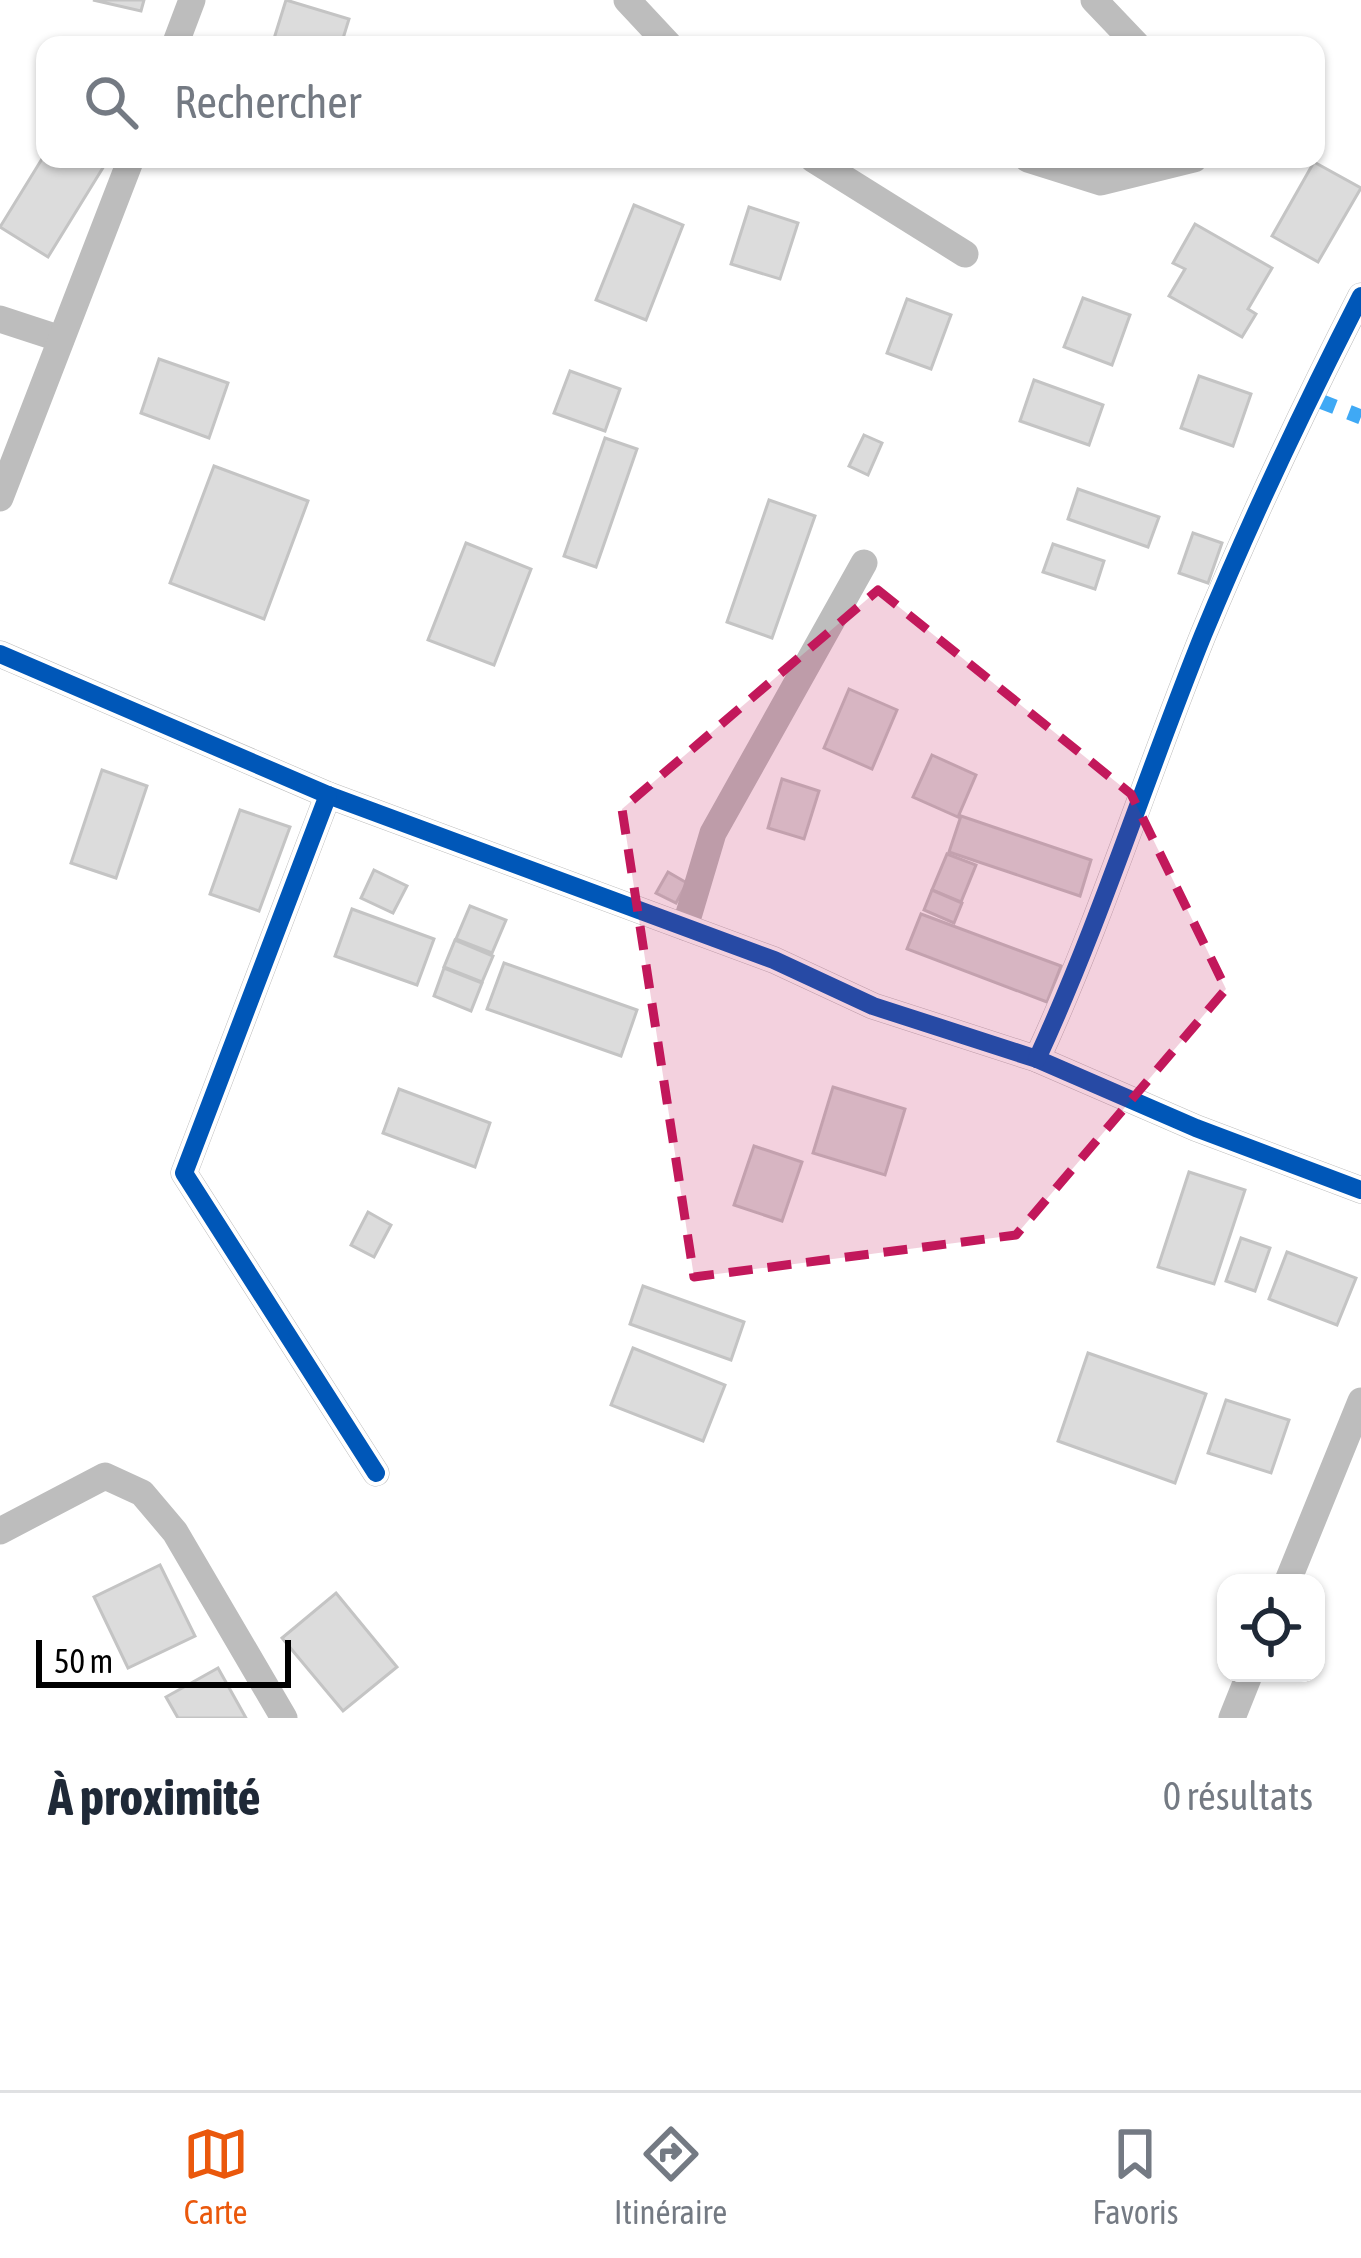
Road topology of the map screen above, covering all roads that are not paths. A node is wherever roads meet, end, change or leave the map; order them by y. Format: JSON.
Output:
{"nodes":[{"id":1,"x":192,"y":0,"type":"edge"},
{"id":2,"x":627,"y":0,"type":"edge"},
{"id":3,"x":1094,"y":0,"type":"edge"},
{"id":4,"x":178,"y":36,"type":"edge"},
{"id":5,"x":661,"y":36,"type":"edge"},
{"id":6,"x":1128,"y":36,"type":"edge"},
{"id":7,"x":128,"y":168,"type":"edge"},
{"id":8,"x":827,"y":168,"type":"edge"},
{"id":9,"x":1056,"y":168,"type":"edge"},
{"id":10,"x":1157,"y":168,"type":"edge"},
{"id":11,"x":965,"y":254,"type":"dead end"},
{"id":12,"x":1361,"y":296,"type":"edge"},
{"id":13,"x":0,"y":319,"type":"edge"},
{"id":14,"x":62,"y":339,"type":"junction"},
{"id":15,"x":0,"y":498,"type":"edge"},
{"id":16,"x":864,"y":562,"type":"dead end"},
{"id":17,"x":0,"y":653,"type":"edge"},
{"id":18,"x":328,"y":795,"type":"junction"},
{"id":19,"x":685,"y":927,"type":"junction"},
{"id":20,"x":1037,"y":1059,"type":"junction"},
{"id":21,"x":1361,"y":1190,"type":"edge"},
{"id":22,"x":1361,"y":1401,"type":"edge"},
{"id":23,"x":376,"y":1473,"type":"dead end"},
{"id":24,"x":0,"y":1531,"type":"edge"},
{"id":25,"x":1291,"y":1574,"type":"edge"},
{"id":26,"x":1246,"y":1682,"type":"edge"},
{"id":27,"x":284,"y":1718,"type":"edge"},
{"id":28,"x":1232,"y":1718,"type":"edge"}],
"edges":[{"from":1,"to":4,"type":"street"},
{"from":2,"to":5,"type":"street"},
{"from":3,"to":6,"type":"street"},
{"from":7,"to":14,"type":"street"},
{"from":8,"to":11,"type":"street"},
{"from":9,"to":10,"type":"street"},
{"from":12,"to":20,"type":"street"},
{"from":13,"to":14,"type":"street"},
{"from":14,"to":15,"type":"street"},
{"from":16,"to":19,"type":"street"},
{"from":17,"to":18,"type":"street"},
{"from":18,"to":19,"type":"street"},
{"from":18,"to":23,"type":"street"},
{"from":19,"to":20,"type":"street"},
{"from":20,"to":21,"type":"street"},
{"from":22,"to":25,"type":"street"},
{"from":24,"to":27,"type":"street"},
{"from":26,"to":28,"type":"street"}]}
